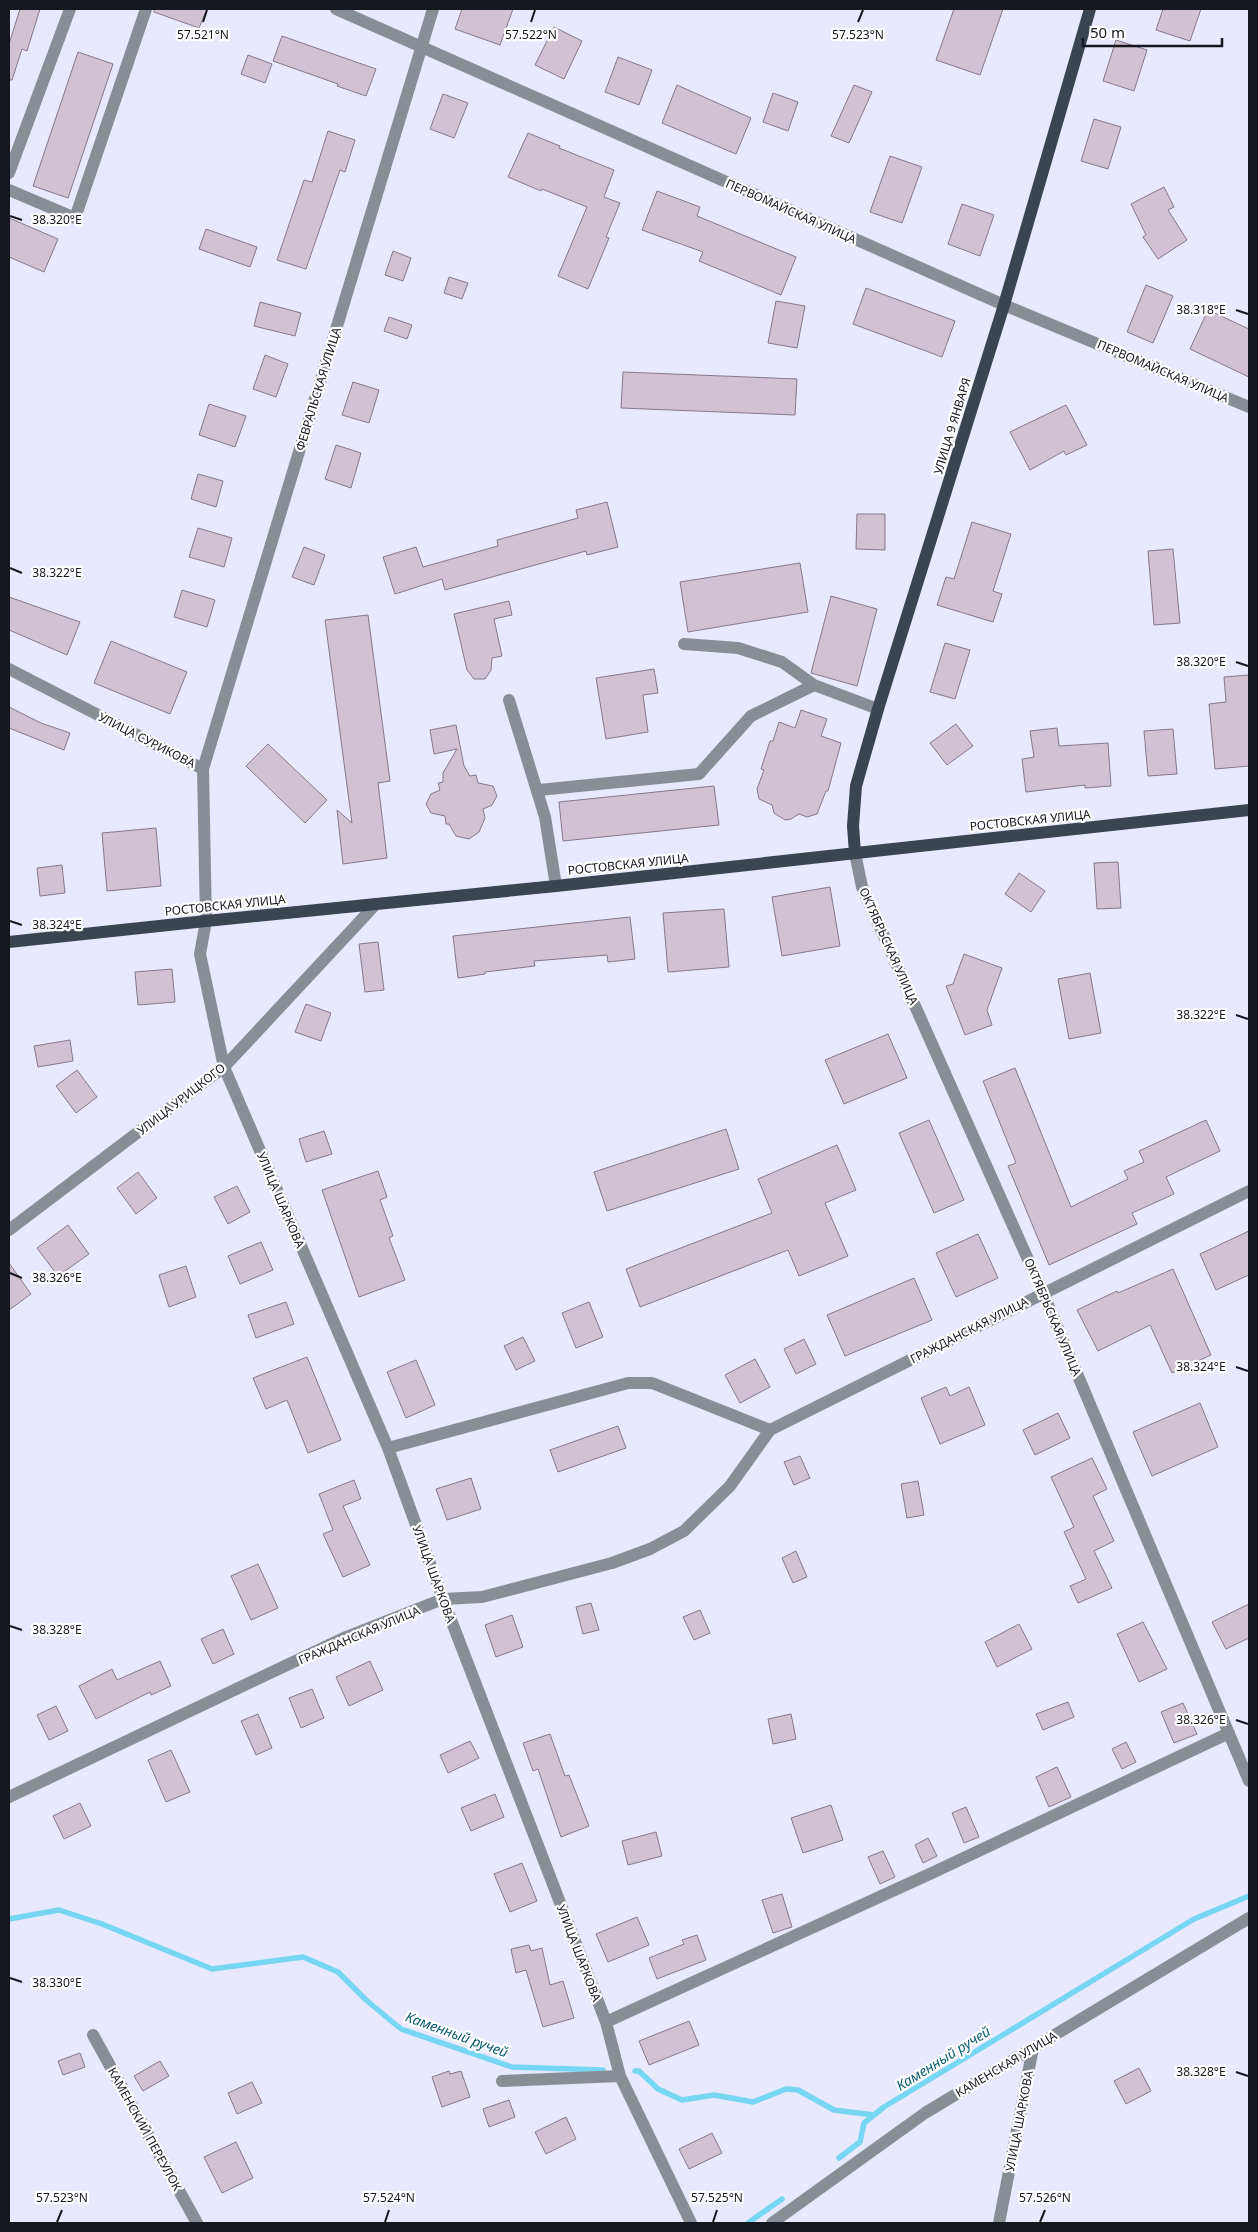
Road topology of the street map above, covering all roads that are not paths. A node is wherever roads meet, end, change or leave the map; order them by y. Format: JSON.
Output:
{"nodes":[{"id":1,"x":70,"y":9,"type":"edge"},
{"id":2,"x":146,"y":9,"type":"edge"},
{"id":3,"x":336,"y":9,"type":"edge"},
{"id":4,"x":433,"y":9,"type":"edge"},
{"id":5,"x":1090,"y":9,"type":"edge"},
{"id":6,"x":421,"y":46,"type":"junction"},
{"id":7,"x":9,"y":173,"type":"edge"},
{"id":8,"x":9,"y":190,"type":"edge"},
{"id":9,"x":1004,"y":305,"type":"junction"},
{"id":10,"x":1249,"y":407,"type":"edge"},
{"id":11,"x":684,"y":644,"type":"dead end"},
{"id":12,"x":9,"y":669,"type":"edge"},
{"id":13,"x":814,"y":685,"type":"junction"},
{"id":14,"x":509,"y":700,"type":"dead end"},
{"id":15,"x":878,"y":709,"type":"junction"},
{"id":16,"x":203,"y":769,"type":"junction"},
{"id":17,"x":539,"y":790,"type":"junction"},
{"id":18,"x":1249,"y":810,"type":"edge"},
{"id":19,"x":855,"y":853,"type":"junction"},
{"id":20,"x":556,"y":886,"type":"junction"},
{"id":21,"x":376,"y":904,"type":"junction"},
{"id":22,"x":206,"y":921,"type":"junction"},
{"id":23,"x":9,"y":942,"type":"edge"},
{"id":24,"x":224,"y":1067,"type":"junction"},
{"id":25,"x":1249,"y":1191,"type":"edge"},
{"id":26,"x":9,"y":1230,"type":"edge"},
{"id":27,"x":1043,"y":1293,"type":"junction"},
{"id":28,"x":770,"y":1430,"type":"junction"},
{"id":29,"x":388,"y":1448,"type":"junction"},
{"id":30,"x":443,"y":1600,"type":"junction"},
{"id":31,"x":1229,"y":1733,"type":"junction"},
{"id":32,"x":1248,"y":1772,"type":"edge"},
{"id":33,"x":9,"y":1797,"type":"edge"},
{"id":34,"x":1249,"y":1918,"type":"edge"},
{"id":35,"x":606,"y":2022,"type":"junction"},
{"id":36,"x":93,"y":2035,"type":"dead end"},
{"id":37,"x":1033,"y":2048,"type":"junction"},
{"id":38,"x":620,"y":2076,"type":"junction"},
{"id":39,"x":502,"y":2081,"type":"dead end"},
{"id":40,"x":197,"y":2223,"type":"edge"},
{"id":41,"x":691,"y":2223,"type":"edge"},
{"id":42,"x":772,"y":2223,"type":"edge"},
{"id":43,"x":999,"y":2223,"type":"edge"}],
"edges":[{"from":1,"to":7,"type":"street"},
{"from":2,"to":8,"type":"street"},
{"from":3,"to":6,"type":"street","name":"ПЕРВОМАЙСКАЯ УЛИЦА"},
{"from":4,"to":6,"type":"street","name":"ФЕВРАЛЬСКАЯ УЛИЦА"},
{"from":5,"to":9,"type":"main road","name":"УЛИЦА 9 ЯНВАРЯ"},
{"from":6,"to":9,"type":"street","name":"ПЕРВОМАЙСКАЯ УЛИЦА"},
{"from":6,"to":16,"type":"street","name":"ФЕВРАЛЬСКАЯ УЛИЦА"},
{"from":9,"to":10,"type":"street","name":"ПЕРВОМАЙСКАЯ УЛИЦА"},
{"from":9,"to":15,"type":"main road","name":"УЛИЦА 9 ЯНВАРЯ"},
{"from":11,"to":13,"type":"street"},
{"from":12,"to":16,"type":"street","name":"УЛИЦА СУРИКОВА"},
{"from":13,"to":15,"type":"street"},
{"from":13,"to":17,"type":"street"},
{"from":14,"to":17,"type":"street"},
{"from":15,"to":19,"type":"main road","name":"УЛИЦА 9 ЯНВАРЯ"},
{"from":16,"to":22,"type":"street","name":"УЛИЦА СУРИКОВА"},
{"from":17,"to":20,"type":"street"},
{"from":18,"to":19,"type":"main road","name":"РОСТОВСКАЯ УЛИЦА"},
{"from":19,"to":20,"type":"main road","name":"РОСТОВСКАЯ УЛИЦА"},
{"from":19,"to":27,"type":"street","name":"ОКТЯБРЬСКАЯ УЛИЦА"},
{"from":20,"to":21,"type":"main road","name":"РОСТОВСКАЯ УЛИЦА"},
{"from":21,"to":22,"type":"main road","name":"РОСТОВСКАЯ УЛИЦА"},
{"from":21,"to":24,"type":"street","name":"УЛИЦА УРИЦКОГО"},
{"from":22,"to":23,"type":"main road","name":"РОСТОВСКАЯ УЛИЦА"},
{"from":22,"to":24,"type":"street","name":"УЛИЦА ШАРКОВА"},
{"from":24,"to":26,"type":"street","name":"УЛИЦА УРИЦКОГО"},
{"from":24,"to":29,"type":"street","name":"УЛИЦА ШАРКОВА"},
{"from":25,"to":27,"type":"street","name":"ГРАЖДАНСКАЯ УЛИЦА"},
{"from":27,"to":28,"type":"street","name":"ГРАЖДАНСКАЯ УЛИЦА"},
{"from":27,"to":31,"type":"street","name":"ОКТЯБРЬСКАЯ УЛИЦА"},
{"from":28,"to":29,"type":"street"},
{"from":28,"to":30,"type":"street","name":"ГРАЖДАНСКАЯ УЛИЦА"},
{"from":29,"to":30,"type":"street","name":"УЛИЦА ШАРКОВА"},
{"from":30,"to":33,"type":"street","name":"ГРАЖДАНСКАЯ УЛИЦА"},
{"from":30,"to":35,"type":"street","name":"УЛИЦА ШАРКОВА"},
{"from":31,"to":32,"type":"street","name":"ОКТЯБРЬСКАЯ УЛИЦА"},
{"from":31,"to":35,"type":"street"},
{"from":34,"to":37,"type":"street","name":"КАМЕНСКАЯ УЛИЦА"},
{"from":35,"to":38,"type":"street","name":"УЛИЦА ШАРКОВА"},
{"from":36,"to":40,"type":"street","name":"КАМЕНСКИЙ ПЕРЕУЛОК"},
{"from":37,"to":42,"type":"street","name":"КАМЕНСКАЯ УЛИЦА"},
{"from":37,"to":43,"type":"street","name":"УЛИЦА ШАРКОВА"},
{"from":38,"to":39,"type":"street"},
{"from":38,"to":41,"type":"street","name":"УЛИЦА ШАРКОВА"}]}
